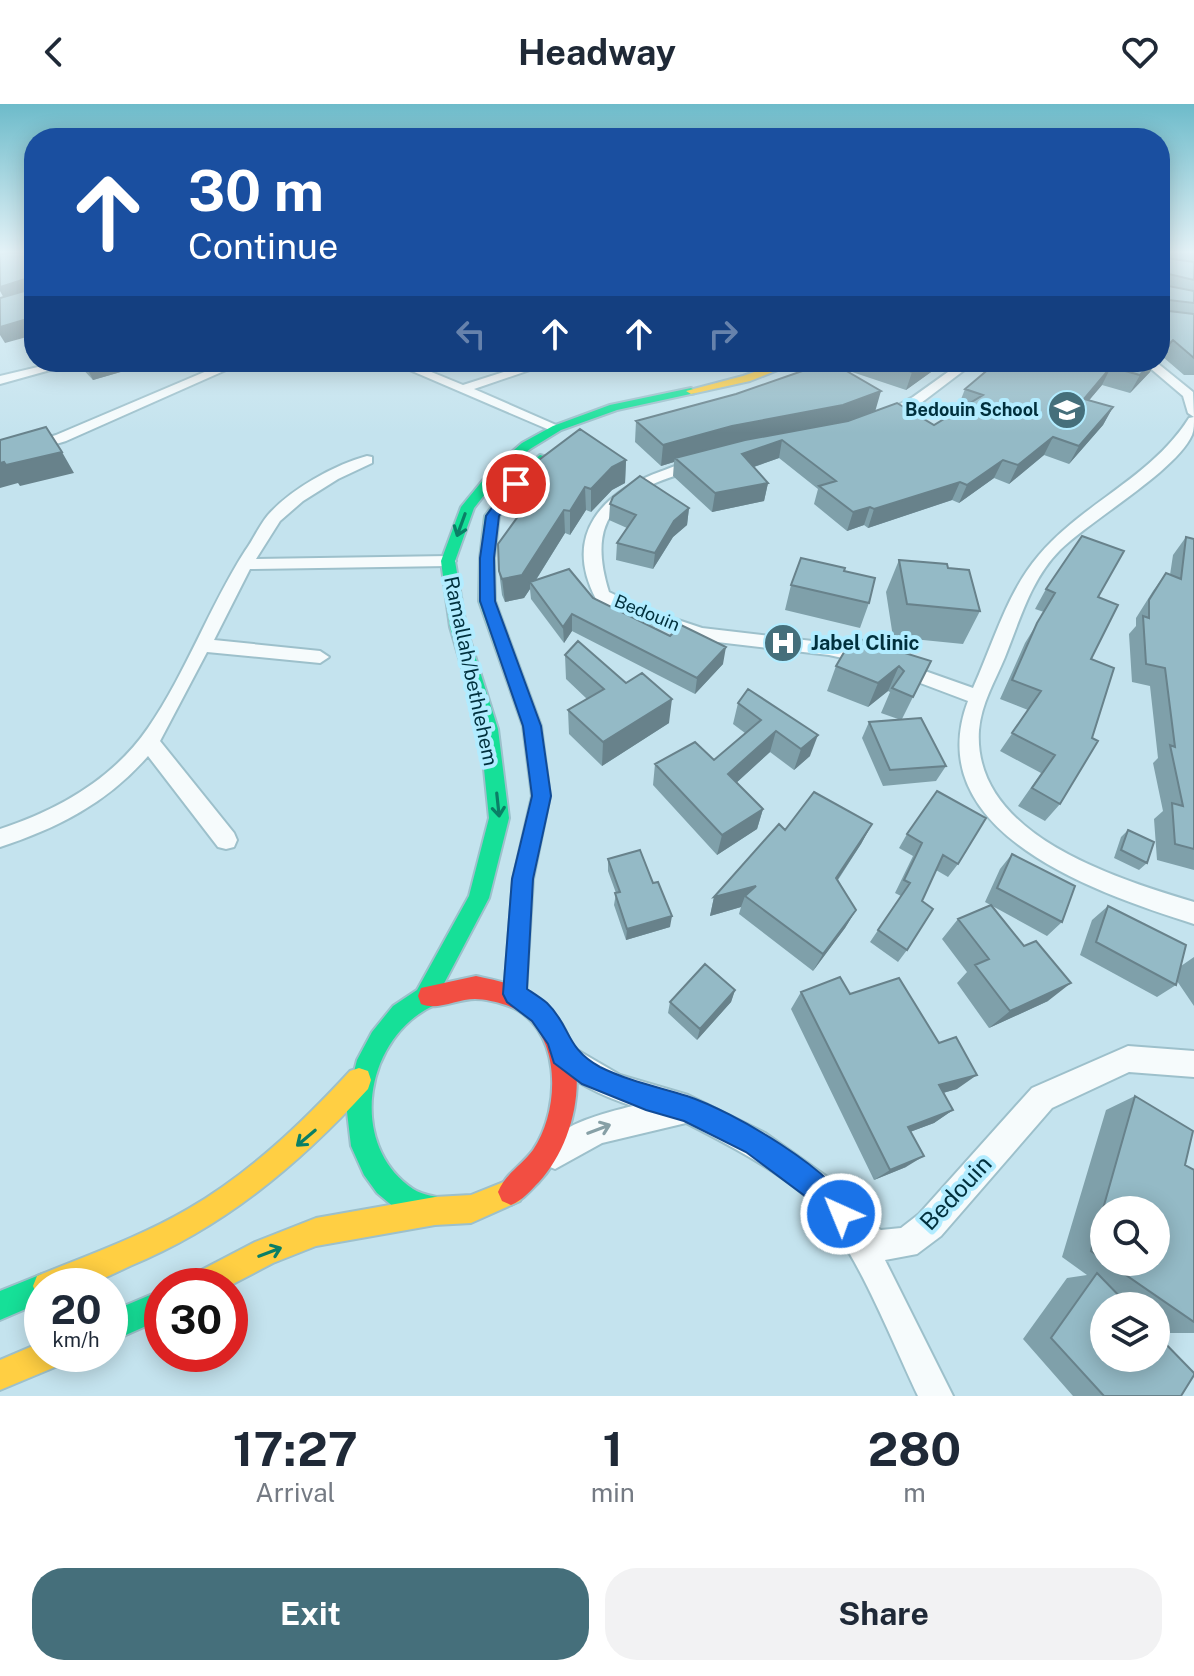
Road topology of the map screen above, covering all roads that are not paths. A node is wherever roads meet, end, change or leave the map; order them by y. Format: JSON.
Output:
{"nodes":[{"id":1,"x":32,"y":372,"type":"edge"},
{"id":2,"x":200,"y":372,"type":"edge"},
{"id":3,"x":421,"y":372,"type":"edge"},
{"id":4,"x":516,"y":372,"type":"edge"},
{"id":5,"x":770,"y":372,"type":"edge"},
{"id":6,"x":806,"y":372,"type":"edge"},
{"id":7,"x":955,"y":372,"type":"edge"},
{"id":8,"x":1161,"y":372,"type":"edge"},
{"id":9,"x":0,"y":380,"type":"edge"},
{"id":10,"x":463,"y":389,"type":"junction"},
{"id":11,"x":1194,"y":413,"type":"edge"},
{"id":12,"x":1194,"y":421,"type":"edge"},
{"id":13,"x":864,"y":425,"type":"edge"},
{"id":14,"x":557,"y":428,"type":"junction"},
{"id":15,"x":0,"y":457,"type":"edge"},
{"id":16,"x":367,"y":460,"type":"dead end"},
{"id":17,"x":712,"y":461,"type":"edge"},
{"id":18,"x":448,"y":561,"type":"junction"},
{"id":19,"x":245,"y":564,"type":"junction"},
{"id":20,"x":202,"y":645,"type":"junction"},
{"id":21,"x":320,"y":657,"type":"dead end"},
{"id":22,"x":980,"y":698,"type":"junction"},
{"id":23,"x":149,"y":742,"type":"junction"},
{"id":24,"x":0,"y":838,"type":"edge"},
{"id":25,"x":226,"y":840,"type":"dead end"},
{"id":26,"x":1194,"y":913,"type":"edge"},
{"id":27,"x":515,"y":994,"type":"junction"},
{"id":28,"x":425,"y":997,"type":"junction"},
{"id":29,"x":563,"y":1055,"type":"junction"},
{"id":30,"x":1194,"y":1064,"type":"edge"},
{"id":31,"x":359,"y":1080,"type":"junction"},
{"id":32,"x":688,"y":1109,"type":"junction"},
{"id":33,"x":535,"y":1172,"type":"junction"},
{"id":34,"x":439,"y":1210,"type":"junction"},
{"id":35,"x":855,"y":1233,"type":"junction"},
{"id":36,"x":90,"y":1268,"type":"edge"},
{"id":37,"x":235,"y":1268,"type":"edge"},
{"id":38,"x":24,"y":1296,"type":"edge"},
{"id":39,"x":0,"y":1306,"type":"edge"},
{"id":40,"x":24,"y":1365,"type":"edge"},
{"id":41,"x":0,"y":1375,"type":"edge"},
{"id":42,"x":936,"y":1396,"type":"edge"}],
"edges":[{"from":1,"to":9,"type":"street"},
{"from":2,"to":15,"type":"street"},
{"from":3,"to":10,"type":"street"},
{"from":4,"to":10,"type":"street"},
{"from":5,"to":14,"type":"main road","name":"Ramallah/bethlehem"},
{"from":6,"to":27,"type":"main road","name":"Ramallah/bethlehem"},
{"from":7,"to":13,"type":"street"},
{"from":8,"to":11,"type":"street"},
{"from":10,"to":14,"type":"street"},
{"from":12,"to":22,"type":"street"},
{"from":14,"to":18,"type":"main road","name":"Ramallah/bethlehem","one_way":true},
{"from":16,"to":19,"type":"street"},
{"from":17,"to":22,"type":"street","name":"Bedouin"},
{"from":18,"to":19,"type":"street"},
{"from":18,"to":28,"type":"main road","name":"Ramallah/bethlehem","one_way":true},
{"from":19,"to":20,"type":"street"},
{"from":20,"to":21,"type":"street"},
{"from":20,"to":23,"type":"street"},
{"from":22,"to":26,"type":"street"},
{"from":23,"to":24,"type":"street"},
{"from":23,"to":25,"type":"street"},
{"from":27,"to":28,"type":"main road"},
{"from":27,"to":29,"type":"main road"},
{"from":28,"to":31,"type":"main road"},
{"from":29,"to":32,"type":"street"},
{"from":29,"to":33,"type":"main road"},
{"from":30,"to":35,"type":"street","name":"Bedouin"},
{"from":31,"to":34,"type":"main road"},
{"from":31,"to":36,"type":"main road","one_way":true},
{"from":33,"to":32,"type":"street","one_way":true},
{"from":32,"to":35,"type":"street"},
{"from":33,"to":34,"type":"main road"},
{"from":37,"to":34,"type":"main road","one_way":true},
{"from":35,"to":42,"type":"street"},
{"from":38,"to":39,"type":"main road"},
{"from":40,"to":41,"type":"main road"}]}
